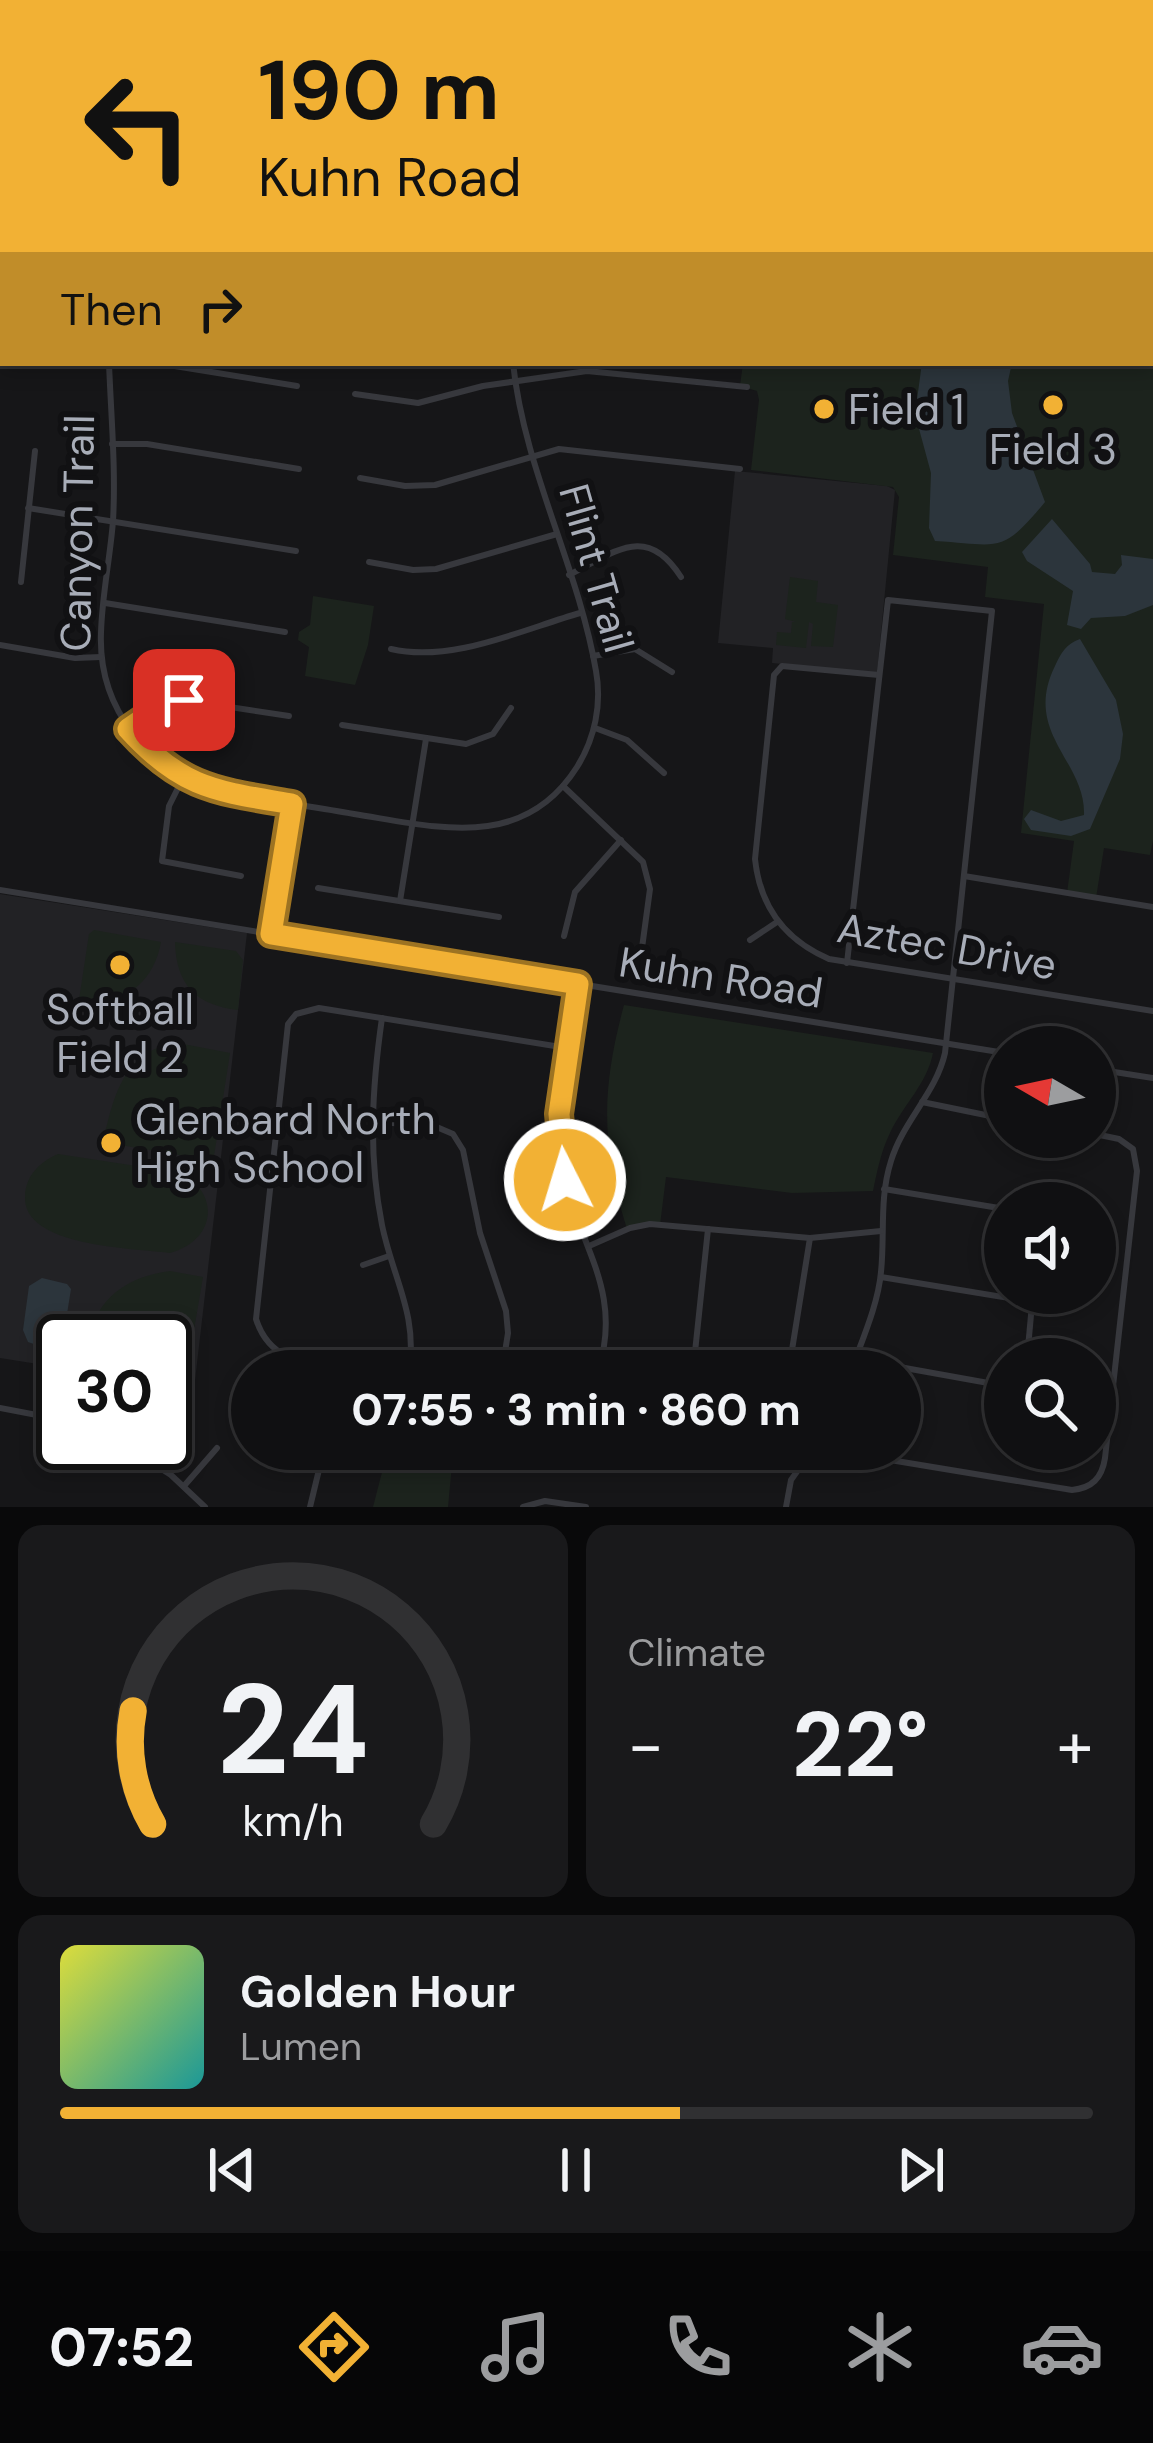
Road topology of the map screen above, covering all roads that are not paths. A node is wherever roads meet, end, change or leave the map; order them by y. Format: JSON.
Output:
{"nodes":[{"id":1,"x":109,"y":366,"type":"edge"},
{"id":2,"x":174,"y":366,"type":"edge"},
{"id":3,"x":513,"y":366,"type":"edge"},
{"id":4,"x":515,"y":380,"type":"junction"},
{"id":5,"x":296,"y":386,"type":"dead end"},
{"id":6,"x":747,"y":386,"type":"dead end"},
{"id":7,"x":356,"y":394,"type":"dead end"},
{"id":8,"x":112,"y":444,"type":"junction"},
{"id":9,"x":35,"y":451,"type":"dead end"},
{"id":10,"x":534,"y":456,"type":"junction"},
{"id":11,"x":299,"y":469,"type":"dead end"},
{"id":12,"x":740,"y":469,"type":"dead end"},
{"id":13,"x":360,"y":478,"type":"dead end"},
{"id":14,"x":28,"y":508,"type":"junction"},
{"id":15,"x":112,"y":521,"type":"junction"},
{"id":16,"x":557,"y":534,"type":"junction"},
{"id":17,"x":296,"y":551,"type":"dead end"},
{"id":18,"x":368,"y":562,"type":"dead end"},
{"id":19,"x":569,"y":575,"type":"junction"},
{"id":20,"x":681,"y":577,"type":"dead end"},
{"id":21,"x":21,"y":582,"type":"dead end"},
{"id":22,"x":104,"y":603,"type":"junction"},
{"id":23,"x":580,"y":613,"type":"junction"},
{"id":24,"x":285,"y":632,"type":"dead end"},
{"id":25,"x":0,"y":645,"type":"edge"},
{"id":26,"x":391,"y":649,"type":"dead end"},
{"id":27,"x":593,"y":656,"type":"junction"},
{"id":28,"x":101,"y":657,"type":"junction"},
{"id":29,"x":672,"y":672,"type":"dead end"},
{"id":30,"x":879,"y":675,"type":"junction"},
{"id":31,"x":511,"y":708,"type":"dead end"},
{"id":32,"x":289,"y":716,"type":"dead end"},
{"id":33,"x":342,"y":725,"type":"dead end"},
{"id":34,"x":595,"y":728,"type":"junction"},
{"id":35,"x":128,"y":729,"type":"junction"},
{"id":36,"x":426,"y":739,"type":"junction"},
{"id":37,"x":664,"y":773,"type":"dead end"},
{"id":38,"x":182,"y":778,"type":"junction"},
{"id":39,"x":562,"y":786,"type":"junction"},
{"id":40,"x":292,"y":804,"type":"junction"},
{"id":41,"x":412,"y":823,"type":"junction"},
{"id":42,"x":506,"y":823,"type":"junction"},
{"id":43,"x":508,"y":833,"type":"dead end"},
{"id":44,"x":622,"y":840,"type":"junction"},
{"id":45,"x":242,"y":876,"type":"dead end"},
{"id":46,"x":964,"y":876,"type":"junction"},
{"id":47,"x":318,"y":888,"type":"dead end"},
{"id":48,"x":0,"y":890,"type":"edge"},
{"id":49,"x":400,"y":902,"type":"junction"},
{"id":50,"x":1153,"y":907,"type":"edge"},
{"id":51,"x":499,"y":917,"type":"dead end"},
{"id":52,"x":777,"y":922,"type":"junction"},
{"id":53,"x":271,"y":934,"type":"junction"},
{"id":54,"x":564,"y":936,"type":"dead end"},
{"id":55,"x":750,"y":940,"type":"dead end"},
{"id":56,"x":642,"y":948,"type":"dead end"},
{"id":57,"x":848,"y":963,"type":"junction"},
{"id":58,"x":952,"y":981,"type":"junction"},
{"id":59,"x":578,"y":984,"type":"junction"},
{"id":60,"x":1153,"y":1011,"type":"edge"},
{"id":61,"x":382,"y":1018,"type":"junction"},
{"id":62,"x":946,"y":1043,"type":"junction"},
{"id":63,"x":567,"y":1048,"type":"junction"},
{"id":64,"x":984,"y":1050,"type":"edge"},
{"id":65,"x":1116,"y":1072,"type":"edge"},
{"id":66,"x":1153,"y":1078,"type":"edge"},
{"id":67,"x":922,"y":1102,"type":"junction"},
{"id":68,"x":984,"y":1115,"type":"edge"},
{"id":69,"x":371,"y":1122,"type":"junction"},
{"id":70,"x":1116,"y":1138,"type":"edge"},
{"id":71,"x":884,"y":1189,"type":"junction"},
{"id":72,"x":984,"y":1206,"type":"edge"},
{"id":73,"x":708,"y":1229,"type":"junction"},
{"id":74,"x":880,"y":1231,"type":"junction"},
{"id":75,"x":810,"y":1238,"type":"junction"},
{"id":76,"x":588,"y":1246,"type":"junction"},
{"id":77,"x":389,"y":1256,"type":"junction"},
{"id":78,"x":363,"y":1265,"type":"dead end"},
{"id":79,"x":881,"y":1277,"type":"junction"},
{"id":80,"x":984,"y":1291,"type":"edge"},
{"id":81,"x":278,"y":1350,"type":"edge"},
{"id":82,"x":411,"y":1350,"type":"edge"},
{"id":83,"x":503,"y":1350,"type":"edge"},
{"id":84,"x":600,"y":1350,"type":"edge"},
{"id":85,"x":695,"y":1350,"type":"edge"},
{"id":86,"x":792,"y":1350,"type":"dead end"},
{"id":87,"x":858,"y":1350,"type":"edge"},
{"id":88,"x":1116,"y":1365,"type":"edge"},
{"id":89,"x":921,"y":1371,"type":"edge"},
{"id":90,"x":984,"y":1382,"type":"edge"},
{"id":91,"x":0,"y":1408,"type":"edge"},
{"id":92,"x":36,"y":1415,"type":"edge"},
{"id":93,"x":217,"y":1448,"type":"dead end"},
{"id":94,"x":921,"y":1465,"type":"edge"},
{"id":95,"x":161,"y":1470,"type":"edge"},
{"id":96,"x":319,"y":1470,"type":"edge"},
{"id":97,"x":798,"y":1470,"type":"edge"},
{"id":98,"x":1102,"y":1470,"type":"edge"},
{"id":99,"x":184,"y":1486,"type":"junction"},
{"id":100,"x":205,"y":1507,"type":"edge"},
{"id":101,"x":310,"y":1507,"type":"edge"},
{"id":102,"x":523,"y":1507,"type":"edge"},
{"id":103,"x":586,"y":1507,"type":"edge"},
{"id":104,"x":786,"y":1507,"type":"edge"}],
"edges":[{"from":1,"to":8,"type":"street","name":"Canyon Trail"},
{"from":2,"to":5,"type":"street"},
{"from":3,"to":4,"type":"street","name":"Flint Trail"},
{"from":4,"to":6,"type":"street"},
{"from":4,"to":7,"type":"street"},
{"from":4,"to":10,"type":"street","name":"Flint Trail"},
{"from":8,"to":11,"type":"street"},
{"from":8,"to":15,"type":"street","name":"Canyon Trail"},
{"from":9,"to":14,"type":"street"},
{"from":10,"to":12,"type":"street"},
{"from":10,"to":13,"type":"street"},
{"from":10,"to":16,"type":"street","name":"Flint Trail"},
{"from":14,"to":15,"type":"street"},
{"from":14,"to":21,"type":"street"},
{"from":15,"to":17,"type":"street"},
{"from":15,"to":22,"type":"street","name":"Canyon Trail"},
{"from":16,"to":18,"type":"street"},
{"from":16,"to":19,"type":"street","name":"Flint Trail"},
{"from":19,"to":20,"type":"street"},
{"from":19,"to":23,"type":"street","name":"Flint Trail"},
{"from":22,"to":24,"type":"street"},
{"from":22,"to":28,"type":"street","name":"Canyon Trail"},
{"from":23,"to":26,"type":"street"},
{"from":23,"to":27,"type":"street","name":"Flint Trail"},
{"from":25,"to":28,"type":"street"},
{"from":27,"to":29,"type":"street"},
{"from":27,"to":34,"type":"street","name":"Flint Trail"},
{"from":28,"to":35,"type":"street","name":"Canyon Trail"},
{"from":30,"to":46,"type":"street"},
{"from":30,"to":52,"type":"street","name":"Aztec Drive"},
{"from":30,"to":57,"type":"street"},
{"from":31,"to":36,"type":"street"},
{"from":32,"to":35,"type":"street"},
{"from":33,"to":36,"type":"street"},
{"from":34,"to":37,"type":"street"},
{"from":34,"to":39,"type":"street","name":"Flint Trail"},
{"from":35,"to":38,"type":"street","name":"Canyon Trail"},
{"from":36,"to":41,"type":"street"},
{"from":38,"to":40,"type":"street","name":"Canyon Trail"},
{"from":38,"to":45,"type":"street"},
{"from":39,"to":42,"type":"street","name":"Flint Trail"},
{"from":39,"to":44,"type":"street"},
{"from":40,"to":41,"type":"street","name":"Flint Trail"},
{"from":40,"to":53,"type":"street"},
{"from":41,"to":42,"type":"street","name":"Flint Trail"},
{"from":41,"to":49,"type":"street"},
{"from":42,"to":43,"type":"street"},
{"from":44,"to":54,"type":"street"},
{"from":44,"to":56,"type":"street"},
{"from":46,"to":50,"type":"street"},
{"from":46,"to":58,"type":"street"},
{"from":47,"to":49,"type":"street"},
{"from":48,"to":53,"type":"street","name":"Kuhn Road"},
{"from":49,"to":51,"type":"street"},
{"from":52,"to":55,"type":"street"},
{"from":52,"to":57,"type":"street","name":"Aztec Drive"},
{"from":53,"to":59,"type":"street","name":"Kuhn Road"},
{"from":57,"to":58,"type":"street","name":"Aztec Drive"},
{"from":58,"to":60,"type":"street","name":"Aztec Drive"},
{"from":58,"to":62,"type":"street"},
{"from":59,"to":62,"type":"street","name":"Kuhn Road"},
{"from":59,"to":63,"type":"street"},
{"from":61,"to":63,"type":"street"},
{"from":61,"to":69,"type":"street"},
{"from":61,"to":81,"type":"street"},
{"from":62,"to":64,"type":"street","name":"Kuhn Road"},
{"from":62,"to":67,"type":"street"},
{"from":63,"to":76,"type":"street"},
{"from":65,"to":66,"type":"street"},
{"from":67,"to":68,"type":"street"},
{"from":67,"to":71,"type":"street"},
{"from":69,"to":77,"type":"street"},
{"from":69,"to":83,"type":"street"},
{"from":70,"to":88,"type":"street"},
{"from":71,"to":72,"type":"street"},
{"from":71,"to":74,"type":"street"},
{"from":73,"to":75,"type":"street"},
{"from":73,"to":76,"type":"street"},
{"from":73,"to":85,"type":"street"},
{"from":74,"to":75,"type":"street"},
{"from":74,"to":79,"type":"street"},
{"from":75,"to":86,"type":"street"},
{"from":76,"to":84,"type":"street"},
{"from":77,"to":78,"type":"street"},
{"from":77,"to":82,"type":"street"},
{"from":79,"to":80,"type":"street"},
{"from":79,"to":87,"type":"street"},
{"from":89,"to":90,"type":"street"},
{"from":91,"to":92,"type":"street"},
{"from":93,"to":99,"type":"street"},
{"from":94,"to":98,"type":"street"},
{"from":95,"to":99,"type":"street"},
{"from":96,"to":101,"type":"street"},
{"from":97,"to":104,"type":"street"},
{"from":99,"to":100,"type":"street"},
{"from":102,"to":103,"type":"street"}]}
